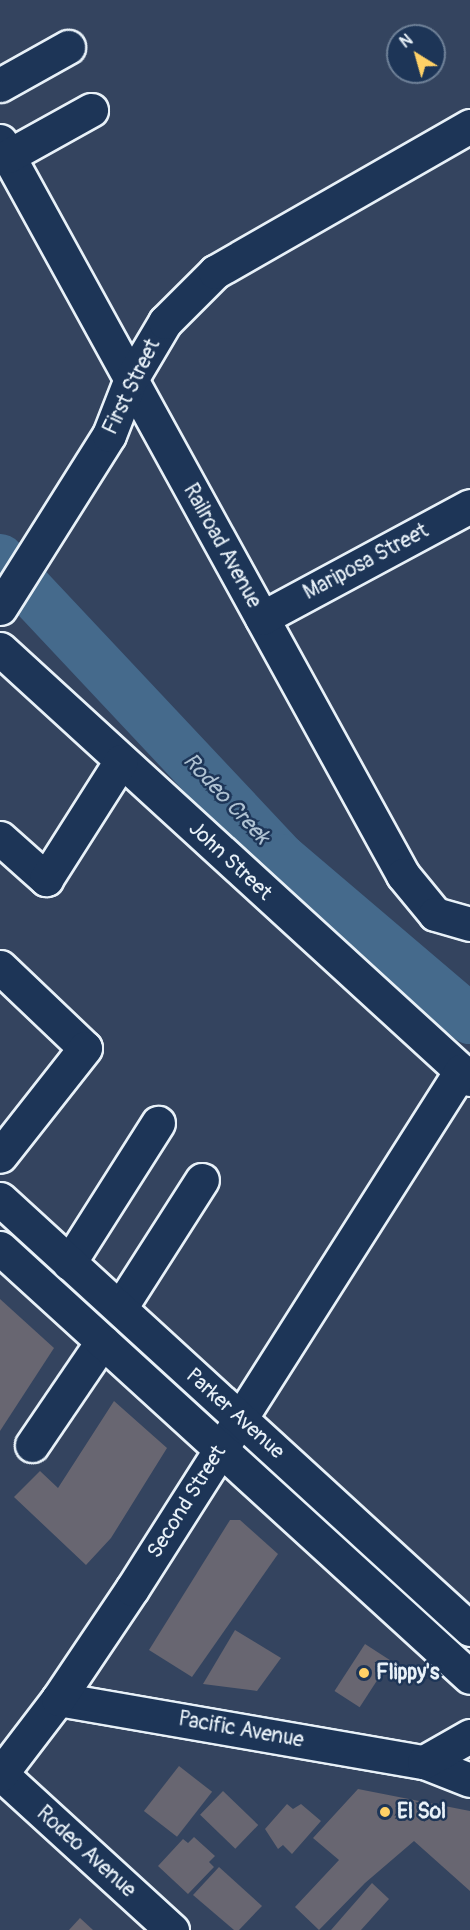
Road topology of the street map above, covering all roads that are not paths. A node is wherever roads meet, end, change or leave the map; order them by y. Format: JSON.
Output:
{"nodes":[{"id":1,"x":68,"y":47,"type":"dead end"},
{"id":2,"x":0,"y":85,"type":"edge"},
{"id":3,"x":91,"y":110,"type":"dead end"},
{"id":4,"x":470,"y":126,"type":"edge"},
{"id":5,"x":4,"y":148,"type":"edge"},
{"id":6,"x":130,"y":381,"type":"junction"},
{"id":7,"x":470,"y":506,"type":"edge"},
{"id":8,"x":3,"y":602,"type":"edge"},
{"id":9,"x":262,"y":618,"type":"junction"},
{"id":10,"x":0,"y":649,"type":"edge"},
{"id":11,"x":121,"y":761,"type":"junction"},
{"id":12,"x":0,"y":838,"type":"edge"},
{"id":13,"x":470,"y":924,"type":"edge"},
{"id":14,"x":0,"y":967,"type":"edge"},
{"id":15,"x":466,"y":1075,"type":"edge"},
{"id":16,"x":158,"y":1123,"type":"dead end"},
{"id":17,"x":0,"y":1156,"type":"edge"},
{"id":18,"x":202,"y":1180,"type":"dead end"},
{"id":19,"x":0,"y":1200,"type":"edge"},
{"id":20,"x":0,"y":1248,"type":"edge"},
{"id":21,"x":69,"y":1263,"type":"junction"},
{"id":22,"x":120,"y":1308,"type":"junction"},
{"id":23,"x":102,"y":1342,"type":"junction"},
{"id":24,"x":239,"y":1419,"type":"junction"},
{"id":25,"x":32,"y":1445,"type":"dead end"},
{"id":26,"x":220,"y":1448,"type":"junction"},
{"id":27,"x":470,"y":1629,"type":"edge"},
{"id":28,"x":470,"y":1677,"type":"edge"},
{"id":29,"x":58,"y":1699,"type":"junction"},
{"id":30,"x":470,"y":1736,"type":"edge"},
{"id":31,"x":424,"y":1762,"type":"junction"},
{"id":32,"x":0,"y":1774,"type":"edge"},
{"id":33,"x":470,"y":1780,"type":"edge"},
{"id":34,"x":172,"y":1930,"type":"edge"}],
"edges":[{"from":1,"to":2,"type":"street"},
{"from":3,"to":5,"type":"street"},
{"from":4,"to":6,"type":"street","name":"First Street"},
{"from":5,"to":6,"type":"street","name":"Railroad Avenue"},
{"from":6,"to":8,"type":"street","name":"First Street"},
{"from":6,"to":9,"type":"street","name":"Railroad Avenue"},
{"from":7,"to":9,"type":"street","name":"Mariposa Street"},
{"from":9,"to":13,"type":"street","name":"Railroad Avenue"},
{"from":10,"to":11,"type":"street","name":"John Street"},
{"from":11,"to":12,"type":"street"},
{"from":11,"to":15,"type":"street","name":"John Street"},
{"from":14,"to":17,"type":"street"},
{"from":15,"to":24,"type":"street","name":"Second Street"},
{"from":16,"to":21,"type":"street"},
{"from":18,"to":22,"type":"street"},
{"from":19,"to":21,"type":"street","name":"Parker Avenue"},
{"from":20,"to":23,"type":"street","name":"Parker Avenue"},
{"from":21,"to":22,"type":"street","name":"Parker Avenue"},
{"from":22,"to":24,"type":"street","name":"Parker Avenue"},
{"from":23,"to":25,"type":"street"},
{"from":23,"to":26,"type":"street","name":"Parker Avenue"},
{"from":24,"to":26,"type":"street","name":"Second Street"},
{"from":24,"to":27,"type":"street","name":"Parker Avenue"},
{"from":26,"to":28,"type":"street","name":"Parker Avenue"},
{"from":26,"to":29,"type":"street","name":"Second Street"},
{"from":29,"to":31,"type":"street","name":"Pacific Avenue"},
{"from":29,"to":32,"type":"street","name":"Second Street"},
{"from":30,"to":31,"type":"street"},
{"from":31,"to":33,"type":"street","name":"Pacific Avenue"},
{"from":32,"to":34,"type":"street","name":"Rodeo Avenue"}]}
